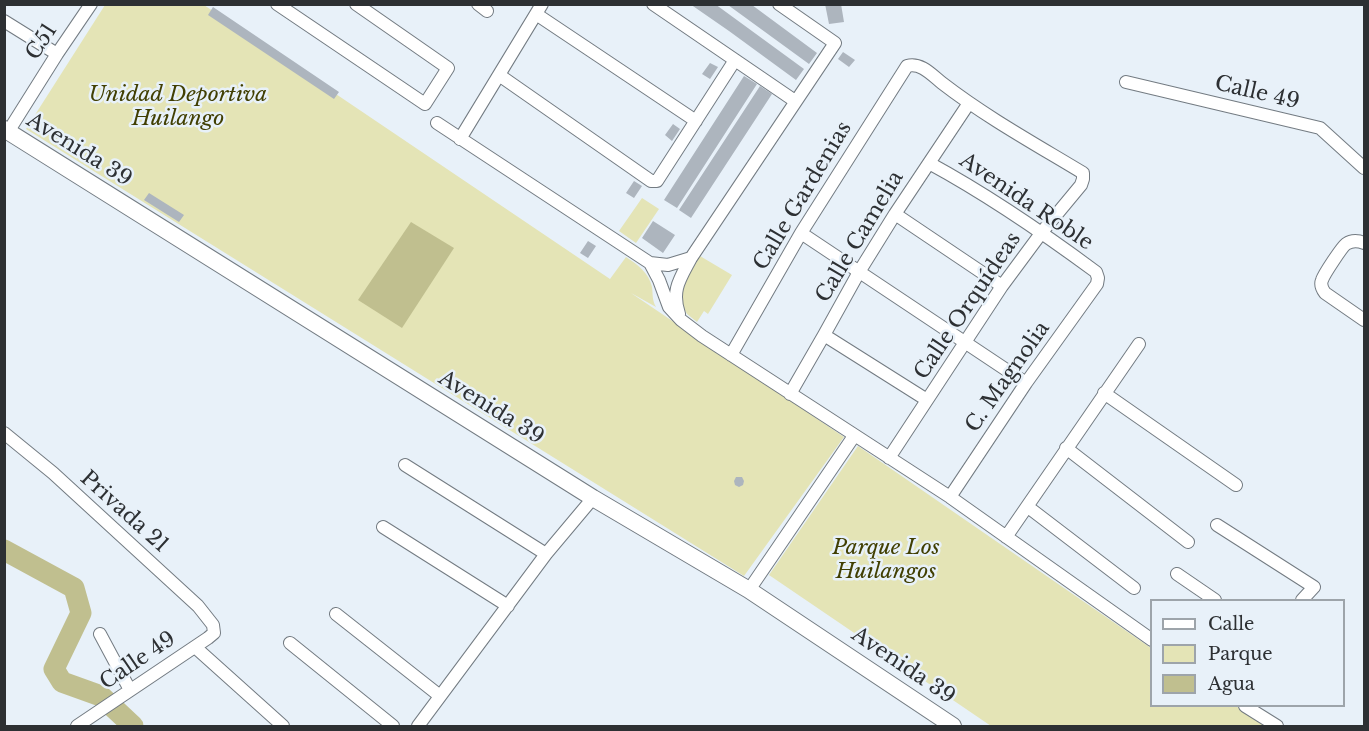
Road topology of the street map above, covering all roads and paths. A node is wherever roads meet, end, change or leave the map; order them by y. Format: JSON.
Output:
{"nodes":[{"id":1,"x":91,"y":4,"type":"edge"},
{"id":2,"x":356,"y":4,"type":"edge"},
{"id":3,"x":653,"y":4,"type":"edge"},
{"id":4,"x":779,"y":4,"type":"edge"},
{"id":5,"x":283,"y":6,"type":"edge"},
{"id":6,"x":539,"y":9,"type":"edge"},
{"id":7,"x":4,"y":21,"type":"edge"},
{"id":8,"x":57,"y":54,"type":"junction"},
{"id":9,"x":735,"y":60,"type":"junction"},
{"id":10,"x":499,"y":75,"type":"junction"},
{"id":11,"x":1126,"y":82,"type":"dead end"},
{"id":12,"x":795,"y":101,"type":"junction"},
{"id":13,"x":969,"y":103,"type":"junction"},
{"id":14,"x":696,"y":121,"type":"junction"},
{"id":15,"x":437,"y":123,"type":"dead end"},
{"id":16,"x":6,"y":130,"type":"edge"},
{"id":17,"x":460,"y":138,"type":"junction"},
{"id":18,"x":929,"y":163,"type":"junction"},
{"id":19,"x":1365,"y":168,"type":"edge"},
{"id":20,"x":894,"y":214,"type":"junction"},
{"id":21,"x":1042,"y":232,"type":"junction"},
{"id":22,"x":801,"y":233,"type":"junction"},
{"id":23,"x":1365,"y":243,"type":"edge"},
{"id":24,"x":691,"y":258,"type":"junction"},
{"id":25,"x":650,"y":263,"type":"junction"},
{"id":26,"x":859,"y":272,"type":"junction"},
{"id":27,"x":1098,"y":278,"type":"joint"},
{"id":28,"x":1002,"y":286,"type":"junction"},
{"id":29,"x":681,"y":320,"type":"junction"},
{"id":30,"x":1365,"y":320,"type":"edge"},
{"id":31,"x":824,"y":335,"type":"junction"},
{"id":32,"x":966,"y":342,"type":"junction"},
{"id":33,"x":1139,"y":344,"type":"dead end"},
{"id":34,"x":731,"y":355,"type":"junction"},
{"id":35,"x":1026,"y":383,"type":"junction"},
{"id":36,"x":1104,"y":393,"type":"junction"},
{"id":37,"x":790,"y":394,"type":"junction"},
{"id":38,"x":927,"y":400,"type":"junction"},
{"id":39,"x":4,"y":433,"type":"edge"},
{"id":40,"x":854,"y":436,"type":"junction"},
{"id":41,"x":1066,"y":448,"type":"junction"},
{"id":42,"x":889,"y":458,"type":"junction"},
{"id":43,"x":405,"y":465,"type":"dead end"},
{"id":44,"x":1236,"y":485,"type":"dead end"},
{"id":45,"x":950,"y":497,"type":"junction"},
{"id":46,"x":592,"y":498,"type":"junction"},
{"id":47,"x":1028,"y":507,"type":"junction"},
{"id":48,"x":1217,"y":525,"type":"dead end"},
{"id":49,"x":383,"y":527,"type":"dead end"},
{"id":50,"x":1006,"y":537,"type":"junction"},
{"id":51,"x":1188,"y":542,"type":"dead end"},
{"id":52,"x":546,"y":554,"type":"junction"},
{"id":53,"x":1177,"y":574,"type":"dead end"},
{"id":54,"x":1134,"y":588,"type":"dead end"},
{"id":55,"x":749,"y":590,"type":"junction"},
{"id":56,"x":1214,"y":599,"type":"edge"},
{"id":57,"x":1303,"y":599,"type":"edge"},
{"id":58,"x":508,"y":606,"type":"junction"},
{"id":59,"x":336,"y":614,"type":"dead end"},
{"id":60,"x":213,"y":625,"type":"joint"},
{"id":61,"x":100,"y":634,"type":"dead end"},
{"id":62,"x":1150,"y":639,"type":"edge"},
{"id":63,"x":290,"y":643,"type":"dead end"},
{"id":64,"x":195,"y":647,"type":"junction"},
{"id":65,"x":130,"y":690,"type":"junction"},
{"id":66,"x":440,"y":696,"type":"junction"},
{"id":67,"x":1248,"y":707,"type":"edge"},
{"id":68,"x":77,"y":726,"type":"edge"},
{"id":69,"x":283,"y":726,"type":"edge"},
{"id":70,"x":393,"y":726,"type":"edge"},
{"id":71,"x":418,"y":726,"type":"edge"},
{"id":72,"x":953,"y":726,"type":"edge"},
{"id":73,"x":1277,"y":726,"type":"edge"}],
"edges":[{"from":1,"to":8,"type":"street","name":"C51"},
{"from":2,"to":5,"type":"street"},
{"from":3,"to":9,"type":"street"},
{"from":4,"to":12,"type":"street"},
{"from":6,"to":10,"type":"street"},
{"from":6,"to":14,"type":"street"},
{"from":7,"to":8,"type":"street"},
{"from":8,"to":16,"type":"street","name":"C51"},
{"from":9,"to":12,"type":"street"},
{"from":9,"to":14,"type":"street"},
{"from":10,"to":14,"type":"street"},
{"from":10,"to":17,"type":"street"},
{"from":11,"to":19,"type":"street","name":"Calle 49"},
{"from":12,"to":24,"type":"street"},
{"from":13,"to":18,"type":"street","name":"Calle Camelia"},
{"from":13,"to":21,"type":"street","name":"Calle Orquídeas"},
{"from":13,"to":22,"type":"street","name":"Calle Gardenias"},
{"from":15,"to":17,"type":"street"},
{"from":16,"to":46,"type":"street","name":"Avenida 39"},
{"from":17,"to":25,"type":"street"},
{"from":18,"to":20,"type":"street","name":"Calle Camelia"},
{"from":18,"to":21,"type":"street","name":"Avenida Roble"},
{"from":20,"to":26,"type":"street","name":"Calle Camelia"},
{"from":20,"to":28,"type":"street"},
{"from":21,"to":27,"type":"street","name":"Avenida Roble"},
{"from":21,"to":28,"type":"street","name":"Calle Orquídeas"},
{"from":22,"to":26,"type":"street"},
{"from":22,"to":34,"type":"street","name":"Calle Gardenias"},
{"from":23,"to":30,"type":"street"},
{"from":24,"to":25,"type":"street"},
{"from":24,"to":29,"type":"street"},
{"from":25,"to":29,"type":"street"},
{"from":26,"to":31,"type":"street","name":"Calle Camelia"},
{"from":26,"to":32,"type":"street"},
{"from":27,"to":35,"type":"street","name":"C. Magnolia"},
{"from":28,"to":32,"type":"street","name":"Calle Orquídeas"},
{"from":29,"to":34,"type":"street"},
{"from":31,"to":37,"type":"street","name":"Calle Camelia"},
{"from":31,"to":38,"type":"street"},
{"from":32,"to":35,"type":"street"},
{"from":32,"to":38,"type":"street","name":"Calle Orquídeas"},
{"from":33,"to":36,"type":"street"},
{"from":34,"to":37,"type":"street"},
{"from":35,"to":45,"type":"street","name":"C. Magnolia"},
{"from":36,"to":41,"type":"street"},
{"from":36,"to":44,"type":"street"},
{"from":37,"to":40,"type":"street"},
{"from":38,"to":42,"type":"street","name":"Calle Orquídeas"},
{"from":39,"to":60,"type":"street","name":"Privada 21"},
{"from":40,"to":42,"type":"street"},
{"from":40,"to":55,"type":"street"},
{"from":41,"to":47,"type":"street"},
{"from":41,"to":51,"type":"street"},
{"from":42,"to":45,"type":"street"},
{"from":43,"to":52,"type":"street"},
{"from":45,"to":50,"type":"street"},
{"from":46,"to":52,"type":"street"},
{"from":46,"to":55,"type":"street","name":"Avenida 39"},
{"from":47,"to":50,"type":"street"},
{"from":47,"to":54,"type":"street"},
{"from":48,"to":57,"type":"street"},
{"from":49,"to":58,"type":"street"},
{"from":50,"to":62,"type":"street"},
{"from":52,"to":58,"type":"street"},
{"from":53,"to":56,"type":"street"},
{"from":55,"to":72,"type":"street","name":"Avenida 39"},
{"from":58,"to":66,"type":"street"},
{"from":59,"to":66,"type":"street"},
{"from":60,"to":64,"type":"street","name":"Calle 49"},
{"from":61,"to":65,"type":"street"},
{"from":63,"to":70,"type":"street"},
{"from":64,"to":65,"type":"street","name":"Calle 49"},
{"from":64,"to":69,"type":"street"},
{"from":65,"to":68,"type":"street","name":"Calle 49"},
{"from":66,"to":71,"type":"street"},
{"from":67,"to":73,"type":"street"}]}
